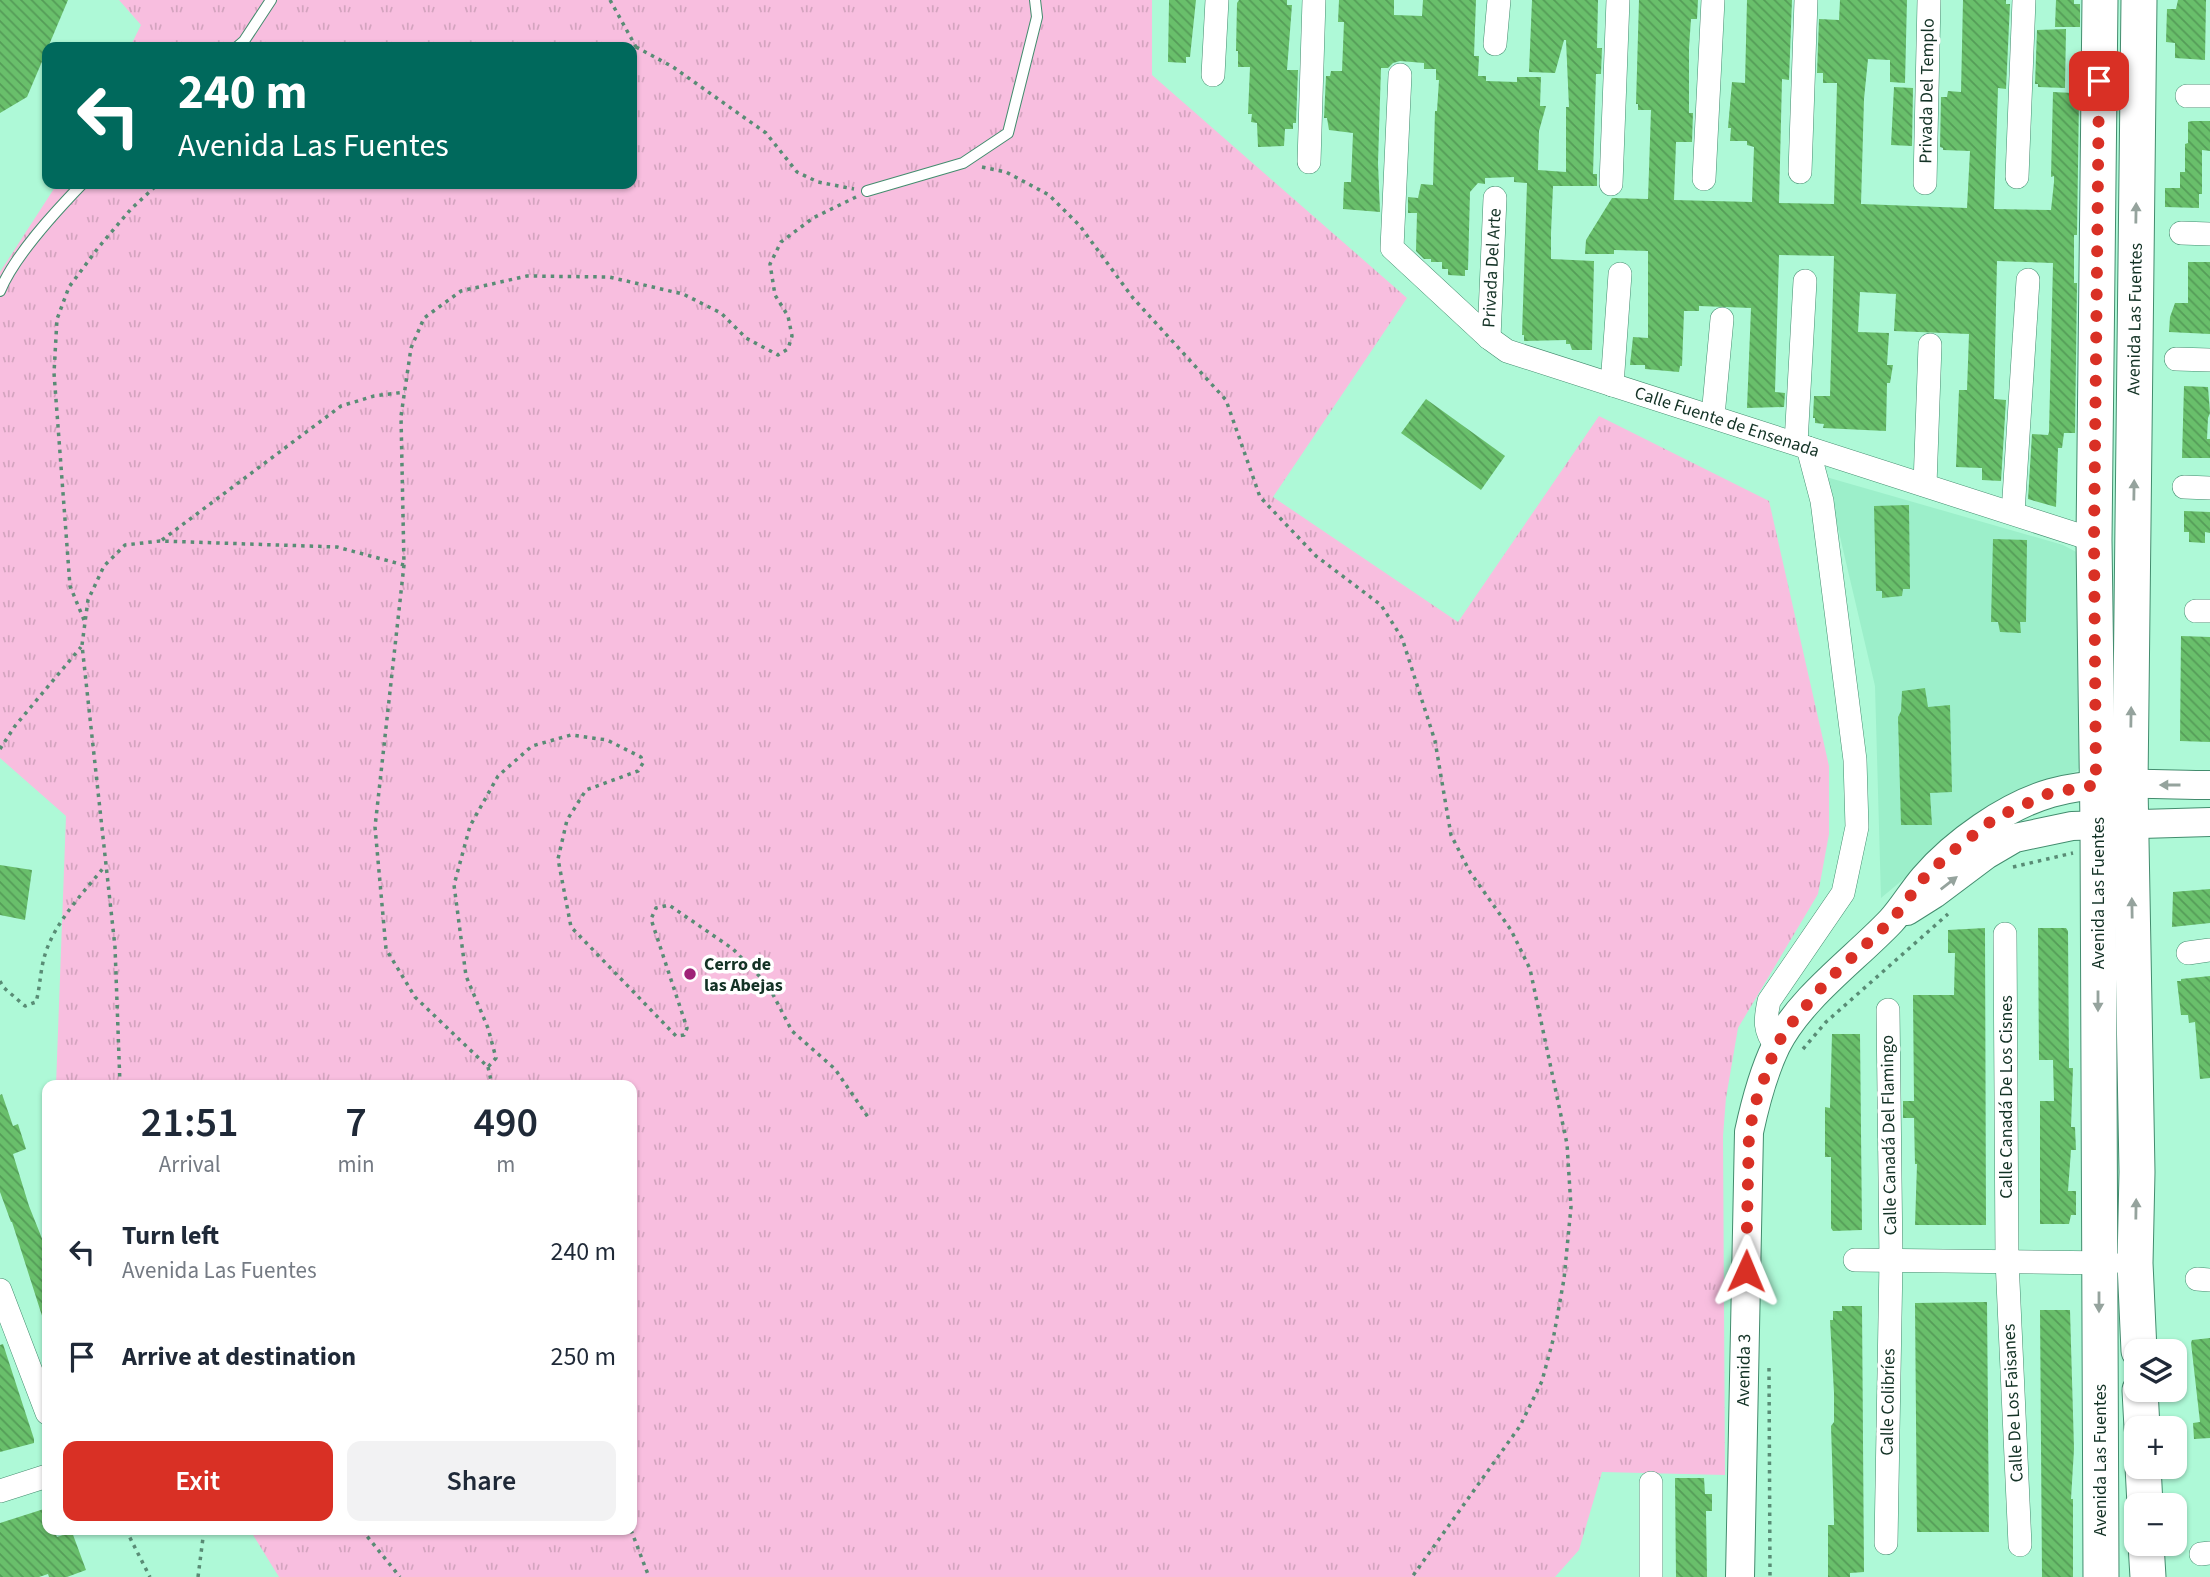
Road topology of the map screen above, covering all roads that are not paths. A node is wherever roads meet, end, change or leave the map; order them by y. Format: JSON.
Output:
{"nodes":[{"id":1,"x":271,"y":0,"type":"edge"},
{"id":2,"x":1035,"y":0,"type":"edge"},
{"id":3,"x":1217,"y":0,"type":"edge"},
{"id":4,"x":1314,"y":0,"type":"edge"},
{"id":5,"x":1499,"y":0,"type":"edge"},
{"id":6,"x":1618,"y":0,"type":"edge"},
{"id":7,"x":1713,"y":0,"type":"edge"},
{"id":8,"x":1806,"y":0,"type":"edge"},
{"id":9,"x":1929,"y":0,"type":"edge"},
{"id":10,"x":2024,"y":0,"type":"edge"},
{"id":11,"x":2100,"y":0,"type":"edge"},
{"id":12,"x":2138,"y":0,"type":"edge"},
{"id":13,"x":243,"y":42,"type":"edge"},
{"id":14,"x":1495,"y":44,"type":"dead end"},
{"id":15,"x":1213,"y":75,"type":"dead end"},
{"id":16,"x":1400,"y":75,"type":"dead end"},
{"id":17,"x":2187,"y":96,"type":"dead end"},
{"id":18,"x":2210,"y":96,"type":"edge"},
{"id":19,"x":1309,"y":162,"type":"dead end"},
{"id":20,"x":1800,"y":172,"type":"dead end"},
{"id":21,"x":2017,"y":177,"type":"dead end"},
{"id":22,"x":1704,"y":179,"type":"dead end"},
{"id":23,"x":1925,"y":183,"type":"dead end"},
{"id":24,"x":1611,"y":184,"type":"dead end"},
{"id":25,"x":77,"y":189,"type":"edge"},
{"id":26,"x":867,"y":191,"type":"road end"},
{"id":27,"x":1495,"y":198,"type":"dead end"},
{"id":28,"x":2181,"y":233,"type":"dead end"},
{"id":29,"x":2210,"y":234,"type":"edge"},
{"id":30,"x":1620,"y":274,"type":"dead end"},
{"id":31,"x":2028,"y":280,"type":"dead end"},
{"id":32,"x":1805,"y":281,"type":"dead end"},
{"id":33,"x":0,"y":291,"type":"edge"},
{"id":34,"x":1721,"y":319,"type":"dead end"},
{"id":35,"x":1489,"y":338,"type":"junction"},
{"id":36,"x":1930,"y":345,"type":"dead end"},
{"id":37,"x":2176,"y":359,"type":"dead end"},
{"id":38,"x":2210,"y":360,"type":"edge"},
{"id":39,"x":1612,"y":385,"type":"junction"},
{"id":40,"x":1713,"y":416,"type":"junction"},
{"id":41,"x":1802,"y":446,"type":"junction"},
{"id":42,"x":1925,"y":485,"type":"junction"},
{"id":43,"x":2184,"y":487,"type":"dead end"},
{"id":44,"x":2210,"y":488,"type":"edge"},
{"id":45,"x":2013,"y":513,"type":"junction"},
{"id":46,"x":2094,"y":540,"type":"junction"},
{"id":47,"x":2113,"y":785,"type":"junction"},
{"id":48,"x":2210,"y":785,"type":"edge"},
{"id":49,"x":2210,"y":822,"type":"edge"},
{"id":50,"x":2114,"y":824,"type":"junction"},
{"id":51,"x":1994,"y":849,"type":"junction"},
{"id":52,"x":2005,"y":934,"type":"dead end"},
{"id":53,"x":1888,"y":1010,"type":"dead end"},
{"id":54,"x":1786,"y":1051,"type":"junction"},
{"id":55,"x":1855,"y":1260,"type":"dead end"},
{"id":56,"x":2007,"y":1260,"type":"junction"},
{"id":57,"x":1891,"y":1261,"type":"junction"},
{"id":58,"x":2098,"y":1263,"type":"junction"},
{"id":59,"x":2135,"y":1263,"type":"junction"},
{"id":60,"x":0,"y":1290,"type":"edge"},
{"id":61,"x":2138,"y":1339,"type":"edge"},
{"id":62,"x":9,"y":1341,"type":"edge"},
{"id":63,"x":42,"y":1404,"type":"edge"},
{"id":64,"x":42,"y":1478,"type":"edge"},
{"id":65,"x":1651,"y":1483,"type":"dead end"},
{"id":66,"x":0,"y":1491,"type":"edge"},
{"id":67,"x":1886,"y":1543,"type":"dead end"},
{"id":68,"x":2020,"y":1545,"type":"dead end"},
{"id":69,"x":2147,"y":1556,"type":"edge"},
{"id":70,"x":1651,"y":1577,"type":"edge"},
{"id":71,"x":1740,"y":1577,"type":"edge"},
{"id":72,"x":2101,"y":1577,"type":"edge"},
{"id":73,"x":2148,"y":1577,"type":"edge"}],
"edges":[{"from":1,"to":13,"type":"lane"},
{"from":2,"to":26,"type":"lane"},
{"from":3,"to":15,"type":"street"},
{"from":4,"to":19,"type":"street"},
{"from":5,"to":14,"type":"street"},
{"from":6,"to":24,"type":"street"},
{"from":7,"to":22,"type":"street"},
{"from":8,"to":20,"type":"street"},
{"from":9,"to":23,"type":"street","name":"Privada Del Templo"},
{"from":10,"to":21,"type":"street"},
{"from":11,"to":46,"type":"main road","name":"Avenida Las Fuentes"},
{"from":47,"to":12,"type":"main road","name":"Avenida Las Fuentes","one_way":true},
{"from":16,"to":35,"type":"street","name":"Calle Fuente de Ensenada"},
{"from":17,"to":18,"type":"street"},
{"from":25,"to":33,"type":"lane"},
{"from":27,"to":35,"type":"street","name":"Privada Del Arte"},
{"from":28,"to":29,"type":"street"},
{"from":30,"to":39,"type":"street"},
{"from":31,"to":45,"type":"street"},
{"from":32,"to":41,"type":"street"},
{"from":34,"to":40,"type":"street"},
{"from":35,"to":39,"type":"street","name":"Calle Fuente de Ensenada"},
{"from":36,"to":42,"type":"street"},
{"from":37,"to":38,"type":"street"},
{"from":39,"to":40,"type":"street","name":"Calle Fuente de Ensenada"},
{"from":40,"to":41,"type":"street","name":"Calle Fuente de Ensenada"},
{"from":41,"to":42,"type":"street","name":"Calle Fuente de Ensenada"},
{"from":41,"to":54,"type":"street"},
{"from":42,"to":45,"type":"street","name":"Calle Fuente de Ensenada"},
{"from":43,"to":44,"type":"street"},
{"from":45,"to":46,"type":"street","name":"Calle Fuente de Ensenada"},
{"from":46,"to":47,"type":"main road","name":"Avenida Las Fuentes"},
{"from":48,"to":47,"type":"street","name":"Avenida 3","one_way":true},
{"from":47,"to":50,"type":"main road","name":"Avenida Las Fuentes"},
{"from":47,"to":51,"type":"street","name":"Avenida 3"},
{"from":49,"to":50,"type":"street","name":"Avenida 3"},
{"from":50,"to":51,"type":"street","name":"Avenida 3"},
{"from":50,"to":58,"type":"main road","name":"Avenida Las Fuentes","one_way":true},
{"from":59,"to":50,"type":"main road","name":"Avenida Las Fuentes","one_way":true},
{"from":51,"to":54,"type":"street","name":"Avenida 3"},
{"from":52,"to":56,"type":"street","name":"Calle Canadá De Los Cisnes"},
{"from":53,"to":57,"type":"street","name":"Calle Canadá Del Flamingo"},
{"from":54,"to":71,"type":"street","name":"Avenida 3"},
{"from":55,"to":57,"type":"street"},
{"from":56,"to":57,"type":"street"},
{"from":56,"to":58,"type":"street"},
{"from":56,"to":68,"type":"street","name":"Calle De Los Faisanes"},
{"from":57,"to":67,"type":"street","name":"Calle Colibríes"},
{"from":58,"to":59,"type":"street"},
{"from":58,"to":72,"type":"main road","name":"Avenida Las Fuentes","one_way":true},
{"from":59,"to":61,"type":"main road","name":"Avenida Las Fuentes"},
{"from":60,"to":62,"type":"street"},
{"from":62,"to":63,"type":"street"},
{"from":64,"to":66,"type":"street"},
{"from":65,"to":70,"type":"street"},
{"from":69,"to":73,"type":"main road"}]}
